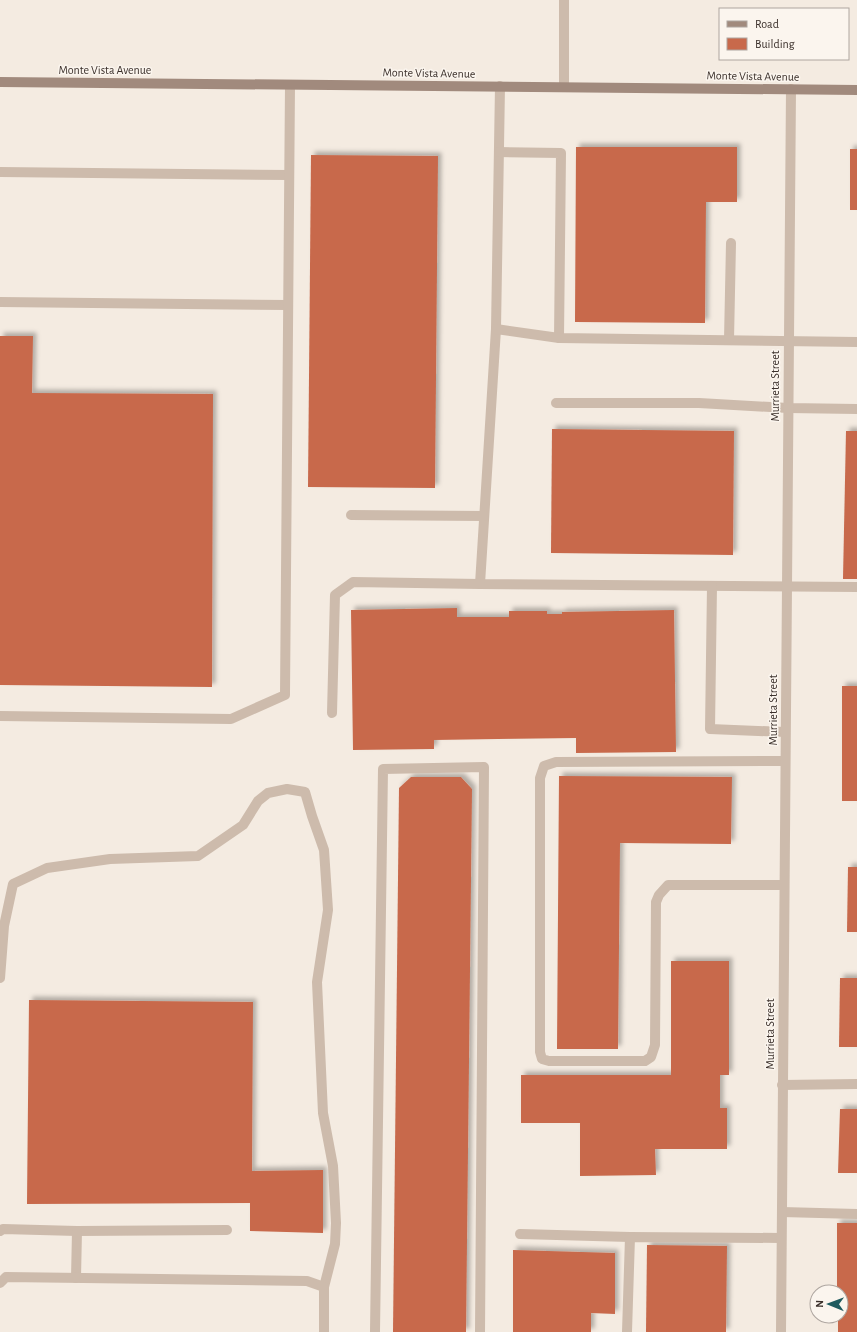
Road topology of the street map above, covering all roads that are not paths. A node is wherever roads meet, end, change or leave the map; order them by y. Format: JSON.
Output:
{"nodes":[{"id":1,"x":564,"y":0,"type":"edge"},
{"id":2,"x":0,"y":82,"type":"edge"},
{"id":3,"x":290,"y":84,"type":"junction"},
{"id":4,"x":500,"y":86,"type":"junction"},
{"id":5,"x":564,"y":87,"type":"junction"},
{"id":6,"x":791,"y":89,"type":"junction"},
{"id":7,"x":857,"y":90,"type":"edge"},
{"id":8,"x":499,"y":152,"type":"junction"},
{"id":9,"x":0,"y":172,"type":"edge"},
{"id":10,"x":289,"y":175,"type":"junction"},
{"id":11,"x":731,"y":242,"type":"dead end"},
{"id":12,"x":0,"y":302,"type":"edge"},
{"id":13,"x":288,"y":305,"type":"junction"},
{"id":14,"x":496,"y":329,"type":"junction"},
{"id":15,"x":559,"y":338,"type":"junction"},
{"id":16,"x":729,"y":340,"type":"junction"},
{"id":17,"x":788,"y":341,"type":"junction"},
{"id":18,"x":857,"y":342,"type":"edge"},
{"id":19,"x":556,"y":403,"type":"dead end"},
{"id":20,"x":788,"y":408,"type":"junction"},
{"id":21,"x":857,"y":409,"type":"edge"},
{"id":22,"x":351,"y":515,"type":"dead end"},
{"id":23,"x":484,"y":516,"type":"junction"},
{"id":24,"x":480,"y":584,"type":"junction"},
{"id":25,"x":712,"y":586,"type":"junction"},
{"id":26,"x":787,"y":586,"type":"junction"},
{"id":27,"x":857,"y":587,"type":"edge"},
{"id":28,"x":332,"y":713,"type":"dead end"},
{"id":29,"x":0,"y":716,"type":"edge"},
{"id":30,"x":785,"y":732,"type":"junction"},
{"id":31,"x":785,"y":760,"type":"junction"},
{"id":32,"x":784,"y":885,"type":"junction"},
{"id":33,"x":0,"y":978,"type":"edge"},
{"id":34,"x":782,"y":1084,"type":"junction"},
{"id":35,"x":857,"y":1084,"type":"edge"},
{"id":36,"x":782,"y":1212,"type":"junction"},
{"id":37,"x":857,"y":1214,"type":"edge"},
{"id":38,"x":227,"y":1230,"type":"dead end"},
{"id":39,"x":0,"y":1231,"type":"edge"},
{"id":40,"x":77,"y":1231,"type":"junction"},
{"id":41,"x":520,"y":1234,"type":"dead end"},
{"id":42,"x":630,"y":1237,"type":"junction"},
{"id":43,"x":781,"y":1238,"type":"junction"},
{"id":44,"x":76,"y":1278,"type":"junction"},
{"id":45,"x":0,"y":1283,"type":"edge"},
{"id":46,"x":324,"y":1287,"type":"junction"},
{"id":47,"x":324,"y":1332,"type":"edge"},
{"id":48,"x":375,"y":1332,"type":"edge"},
{"id":49,"x":480,"y":1332,"type":"edge"},
{"id":50,"x":627,"y":1332,"type":"edge"},
{"id":51,"x":780,"y":1332,"type":"edge"}],
"edges":[{"from":1,"to":5,"type":"street"},
{"from":2,"to":3,"type":"street","name":"Monte Vista Avenue"},
{"from":3,"to":4,"type":"street","name":"Monte Vista Avenue"},
{"from":3,"to":10,"type":"street"},
{"from":4,"to":5,"type":"street","name":"Monte Vista Avenue"},
{"from":4,"to":8,"type":"street"},
{"from":5,"to":6,"type":"street","name":"Monte Vista Avenue"},
{"from":6,"to":7,"type":"street","name":"Monte Vista Avenue"},
{"from":6,"to":17,"type":"street","name":"Murrieta Street"},
{"from":8,"to":14,"type":"street"},
{"from":8,"to":15,"type":"street"},
{"from":9,"to":10,"type":"street"},
{"from":10,"to":13,"type":"street"},
{"from":11,"to":16,"type":"street"},
{"from":12,"to":13,"type":"street"},
{"from":13,"to":29,"type":"street"},
{"from":14,"to":15,"type":"street"},
{"from":14,"to":23,"type":"street"},
{"from":15,"to":16,"type":"street"},
{"from":16,"to":17,"type":"street"},
{"from":17,"to":18,"type":"street"},
{"from":17,"to":20,"type":"street","name":"Murrieta Street"},
{"from":19,"to":20,"type":"street"},
{"from":20,"to":21,"type":"street"},
{"from":20,"to":26,"type":"street","name":"Murrieta Street"},
{"from":22,"to":23,"type":"street"},
{"from":23,"to":24,"type":"street"},
{"from":24,"to":25,"type":"street"},
{"from":24,"to":28,"type":"street"},
{"from":25,"to":26,"type":"street"},
{"from":25,"to":30,"type":"street"},
{"from":26,"to":27,"type":"street"},
{"from":26,"to":30,"type":"street","name":"Murrieta Street"},
{"from":30,"to":31,"type":"street","name":"Murrieta Street"},
{"from":31,"to":32,"type":"street","name":"Murrieta Street"},
{"from":31,"to":32,"type":"street"},
{"from":32,"to":34,"type":"street","name":"Murrieta Street"},
{"from":33,"to":46,"type":"street"},
{"from":34,"to":35,"type":"street"},
{"from":34,"to":36,"type":"street","name":"Murrieta Street"},
{"from":36,"to":37,"type":"street"},
{"from":36,"to":43,"type":"street","name":"Murrieta Street"},
{"from":38,"to":40,"type":"street"},
{"from":39,"to":40,"type":"street"},
{"from":40,"to":44,"type":"street"},
{"from":41,"to":42,"type":"street"},
{"from":42,"to":43,"type":"street"},
{"from":42,"to":50,"type":"street"},
{"from":43,"to":51,"type":"street","name":"Murrieta Street"},
{"from":44,"to":45,"type":"street"},
{"from":44,"to":46,"type":"street"},
{"from":46,"to":47,"type":"street"},
{"from":48,"to":49,"type":"street"}]}
